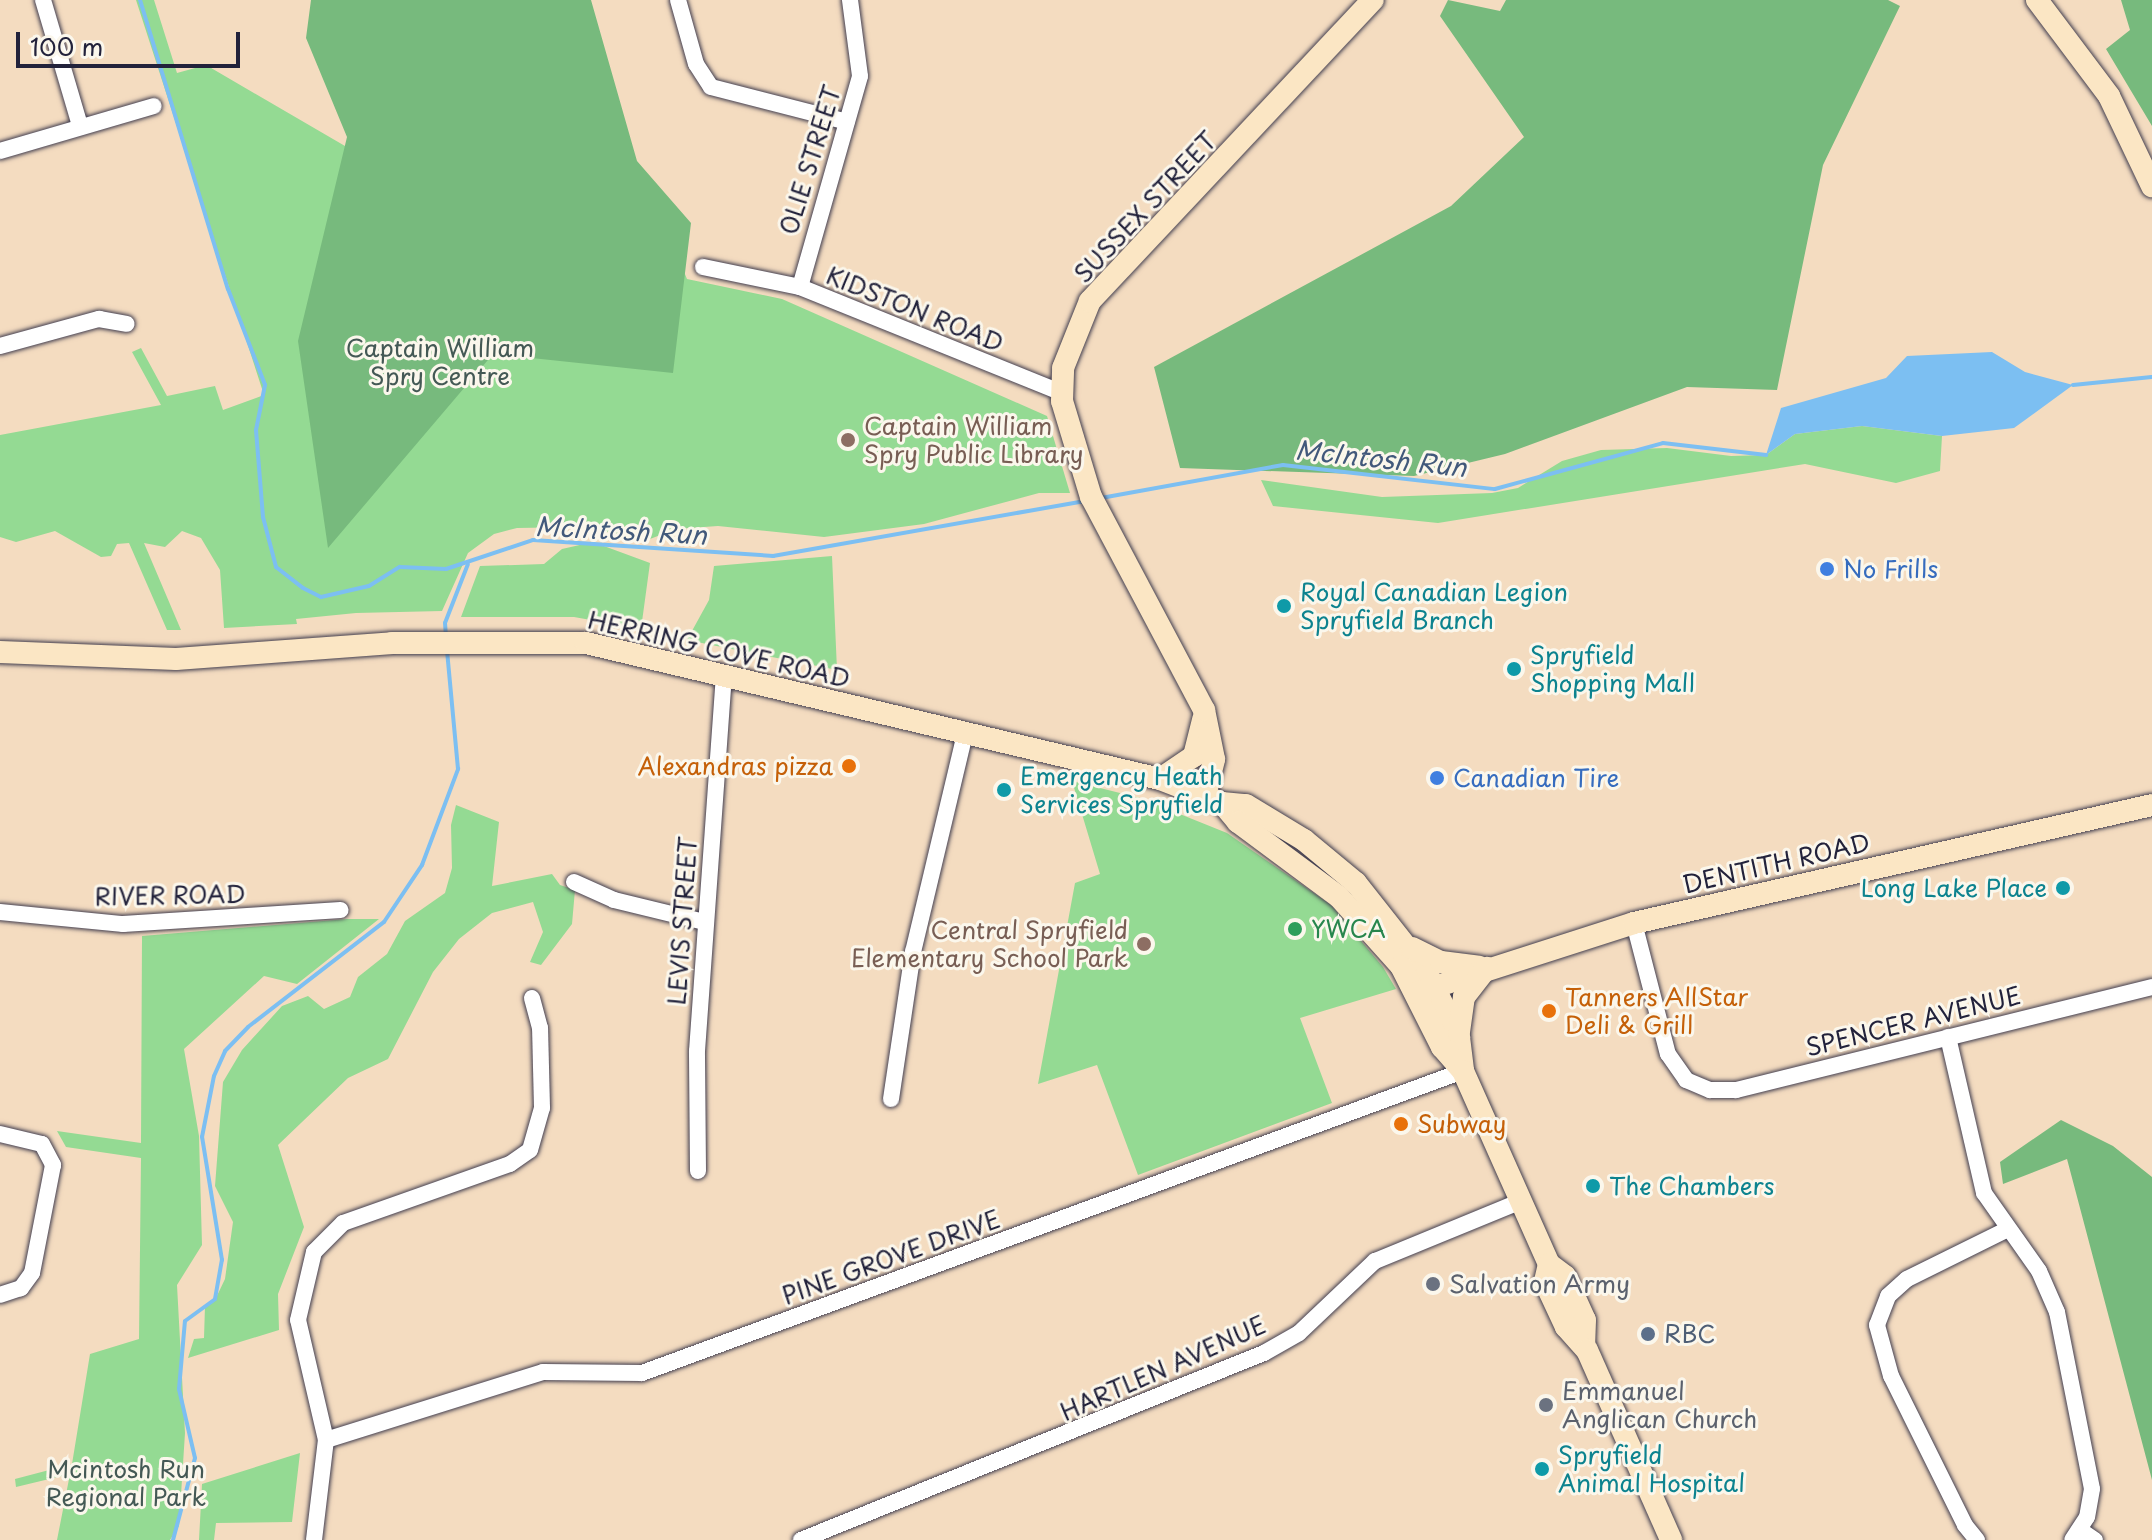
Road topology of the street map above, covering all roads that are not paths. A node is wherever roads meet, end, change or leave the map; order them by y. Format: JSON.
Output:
{"nodes":[{"id":1,"x":43,"y":0,"type":"edge"},
{"id":2,"x":678,"y":0,"type":"edge"},
{"id":3,"x":850,"y":0,"type":"edge"},
{"id":4,"x":1373,"y":0,"type":"edge"},
{"id":5,"x":2037,"y":0,"type":"edge"},
{"id":6,"x":154,"y":106,"type":"dead end"},
{"id":7,"x":847,"y":122,"type":"junction"},
{"id":8,"x":80,"y":126,"type":"junction"},
{"id":9,"x":0,"y":151,"type":"edge"},
{"id":10,"x":2152,"y":186,"type":"edge"},
{"id":11,"x":703,"y":267,"type":"dead end"},
{"id":12,"x":800,"y":287,"type":"junction"},
{"id":13,"x":127,"y":324,"type":"dead end"},
{"id":14,"x":0,"y":346,"type":"edge"},
{"id":15,"x":1060,"y":392,"type":"junction"},
{"id":16,"x":0,"y":652,"type":"edge"},
{"id":17,"x":724,"y":674,"type":"junction"},
{"id":18,"x":1204,"y":710,"type":"junction"},
{"id":19,"x":965,"y":733,"type":"junction"},
{"id":20,"x":1160,"y":779,"type":"junction"},
{"id":21,"x":1214,"y":799,"type":"junction"},
{"id":22,"x":2152,"y":805,"type":"edge"},
{"id":23,"x":574,"y":882,"type":"dead end"},
{"id":24,"x":341,"y":910,"type":"dead end"},
{"id":25,"x":0,"y":912,"type":"edge"},
{"id":26,"x":704,"y":922,"type":"junction"},
{"id":27,"x":1634,"y":923,"type":"junction"},
{"id":28,"x":1411,"y":947,"type":"junction"},
{"id":29,"x":1488,"y":967,"type":"junction"},
{"id":30,"x":2152,"y":987,"type":"edge"},
{"id":31,"x":1425,"y":989,"type":"junction"},
{"id":32,"x":532,"y":998,"type":"dead end"},
{"id":33,"x":1459,"y":1037,"type":"junction"},
{"id":34,"x":1948,"y":1037,"type":"junction"},
{"id":35,"x":1463,"y":1071,"type":"junction"},
{"id":36,"x":891,"y":1099,"type":"dead end"},
{"id":37,"x":0,"y":1134,"type":"edge"},
{"id":38,"x":698,"y":1171,"type":"dead end"},
{"id":39,"x":1521,"y":1201,"type":"junction"},
{"id":40,"x":2008,"y":1229,"type":"junction"},
{"id":41,"x":0,"y":1295,"type":"edge"},
{"id":42,"x":326,"y":1440,"type":"junction"},
{"id":43,"x":2076,"y":1535,"type":"edge"},
{"id":44,"x":314,"y":1540,"type":"edge"},
{"id":45,"x":801,"y":1540,"type":"edge"},
{"id":46,"x":1671,"y":1540,"type":"edge"},
{"id":47,"x":1977,"y":1540,"type":"edge"},
{"id":48,"x":2095,"y":1540,"type":"edge"}],
"edges":[{"from":1,"to":8,"type":"street"},
{"from":2,"to":7,"type":"street"},
{"from":3,"to":7,"type":"street","name":"OLIE STREET"},
{"from":4,"to":15,"type":"main road","name":"SUSSEX STREET"},
{"from":5,"to":10,"type":"main road"},
{"from":6,"to":8,"type":"street"},
{"from":7,"to":12,"type":"street","name":"OLIE STREET"},
{"from":8,"to":9,"type":"street"},
{"from":11,"to":12,"type":"street","name":"KIDSTON ROAD"},
{"from":12,"to":15,"type":"street","name":"KIDSTON ROAD"},
{"from":13,"to":14,"type":"street"},
{"from":15,"to":18,"type":"main road","name":"SUSSEX STREET"},
{"from":16,"to":17,"type":"main road","name":"HERRING COVE ROAD"},
{"from":17,"to":19,"type":"main road","name":"HERRING COVE ROAD"},
{"from":17,"to":26,"type":"street","name":"LEVIS STREET"},
{"from":18,"to":20,"type":"main road"},
{"from":18,"to":21,"type":"main road","name":"SUSSEX STREET"},
{"from":19,"to":20,"type":"main road","name":"HERRING COVE ROAD"},
{"from":19,"to":36,"type":"street"},
{"from":20,"to":21,"type":"main road","name":"HERRING COVE ROAD"},
{"from":21,"to":28,"type":"main road","name":"HERRING COVE ROAD"},
{"from":21,"to":31,"type":"main road","name":"HERRING COVE ROAD"},
{"from":22,"to":27,"type":"main road","name":"DENTITH ROAD"},
{"from":23,"to":26,"type":"street"},
{"from":24,"to":25,"type":"street","name":"RIVER ROAD"},
{"from":26,"to":38,"type":"street","name":"LEVIS STREET"},
{"from":27,"to":29,"type":"main road","name":"DENTITH ROAD"},
{"from":27,"to":34,"type":"street","name":"SPENCER AVENUE"},
{"from":28,"to":29,"type":"main road"},
{"from":28,"to":31,"type":"main road","name":"HERRING COVE ROAD"},
{"from":29,"to":31,"type":"main road","name":"DENTITH ROAD"},
{"from":29,"to":33,"type":"main road"},
{"from":30,"to":34,"type":"street","name":"SPENCER AVENUE"},
{"from":31,"to":33,"type":"main road","name":"HERRING COVE ROAD"},
{"from":31,"to":35,"type":"main road","name":"HERRING COVE ROAD"},
{"from":32,"to":42,"type":"street"},
{"from":33,"to":35,"type":"main road","name":"HERRING COVE ROAD"},
{"from":34,"to":40,"type":"street"},
{"from":35,"to":39,"type":"main road","name":"HERRING COVE ROAD"},
{"from":35,"to":42,"type":"street","name":"PINE GROVE DRIVE"},
{"from":37,"to":41,"type":"street"},
{"from":39,"to":45,"type":"street","name":"HARTLEN AVENUE"},
{"from":39,"to":46,"type":"main road","name":"HERRING COVE ROAD"},
{"from":40,"to":43,"type":"street"},
{"from":40,"to":47,"type":"street"},
{"from":42,"to":44,"type":"street"},
{"from":43,"to":48,"type":"street"}]}
